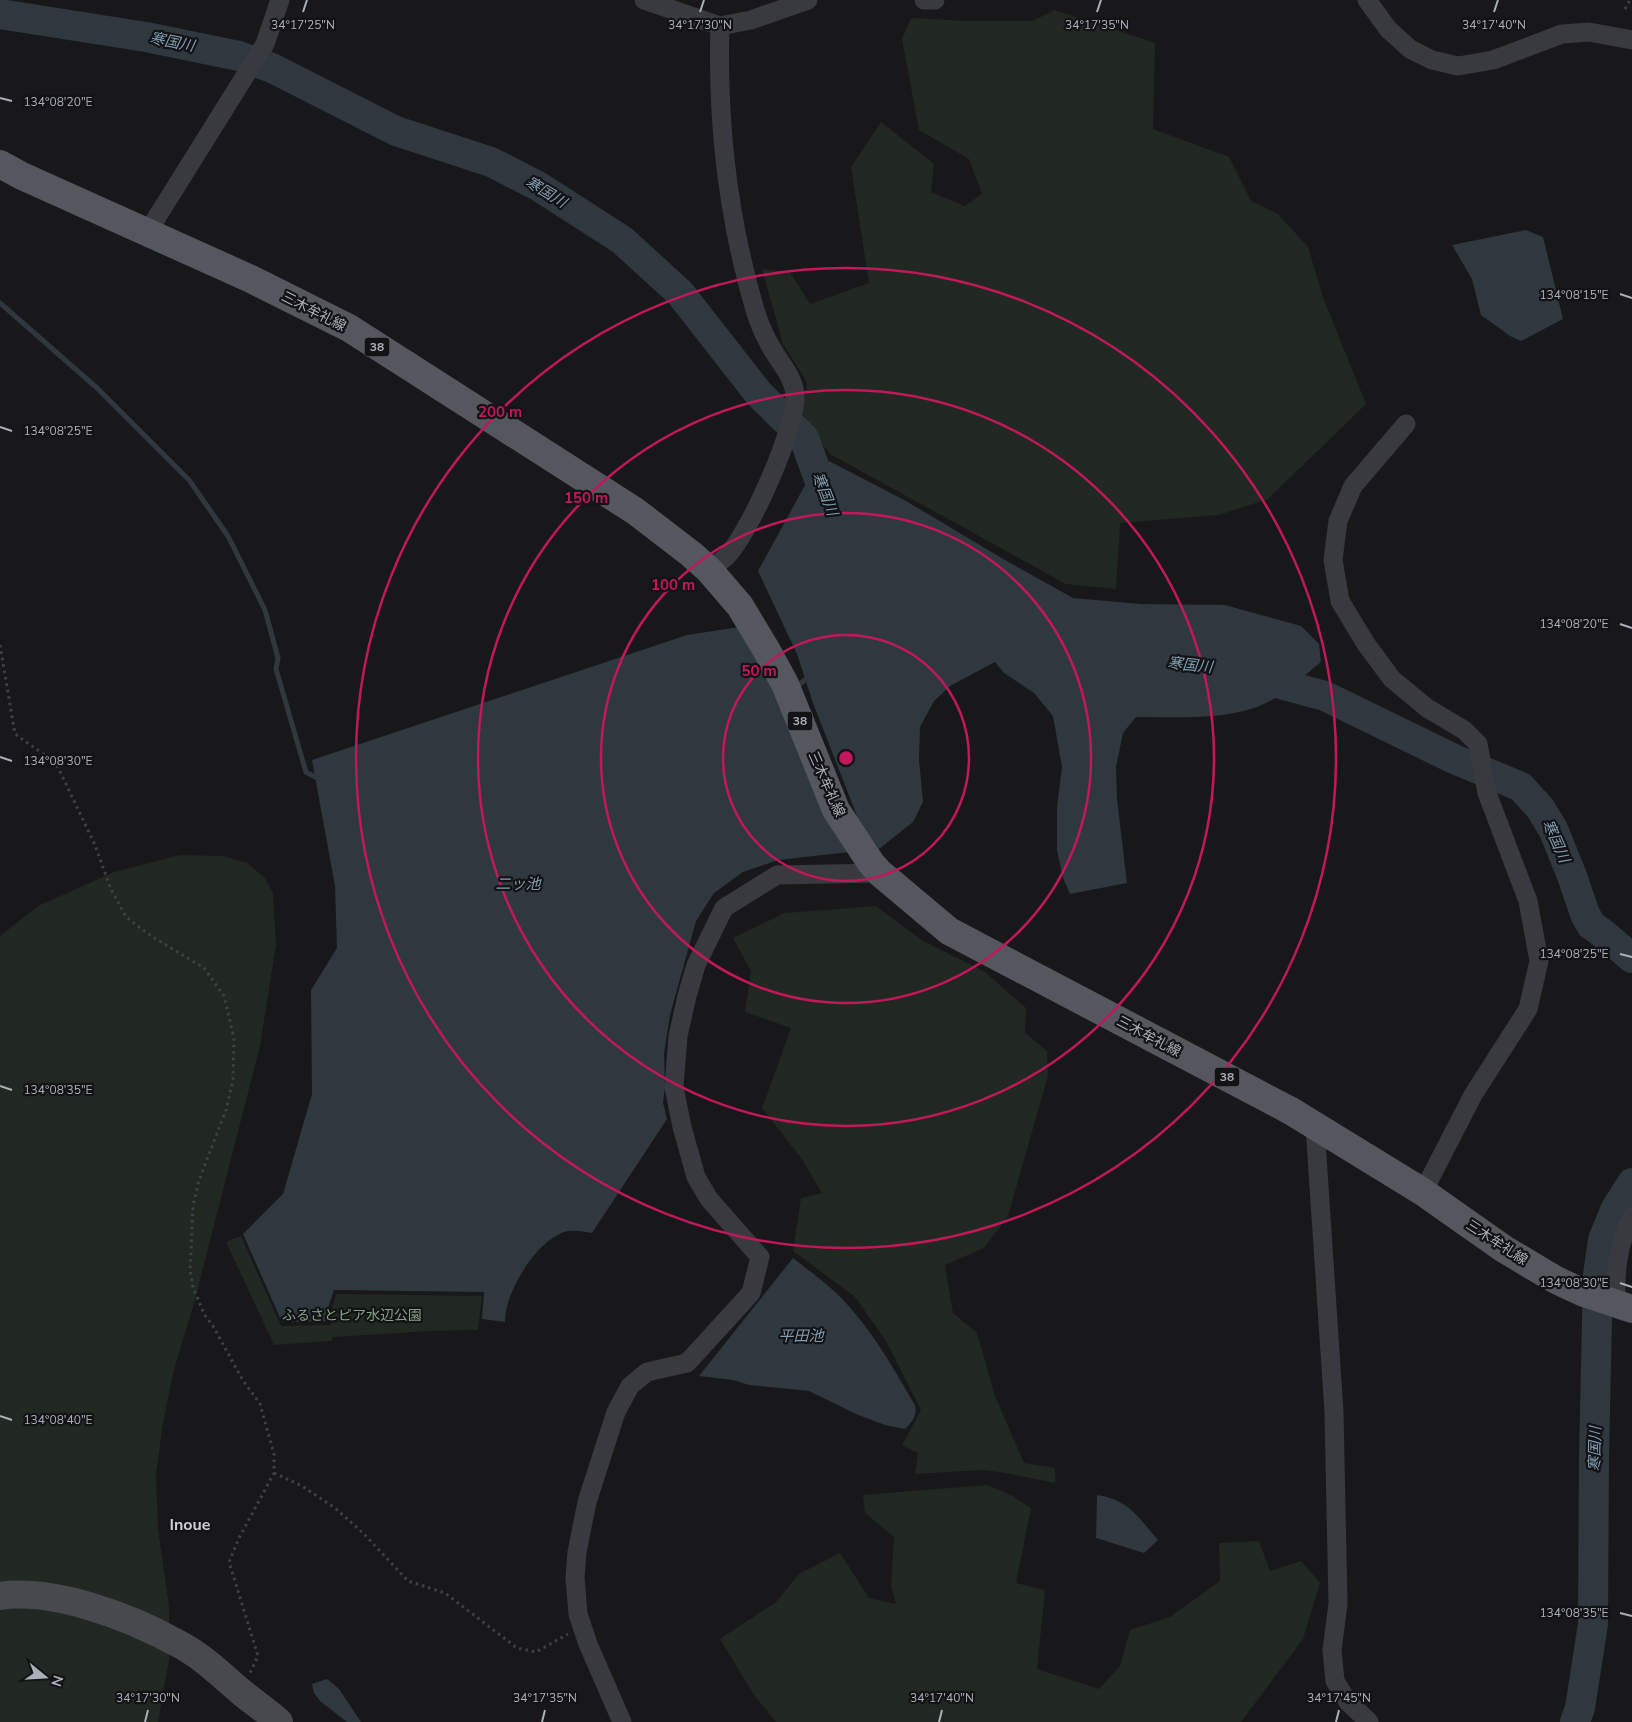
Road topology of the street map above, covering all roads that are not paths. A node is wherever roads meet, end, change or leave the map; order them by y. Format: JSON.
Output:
{"nodes":[{"id":1,"x":280,"y":0,"type":"edge"},
{"id":2,"x":644,"y":0,"type":"edge"},
{"id":3,"x":808,"y":0,"type":"edge"},
{"id":4,"x":924,"y":0,"type":"edge"},
{"id":5,"x":935,"y":0,"type":"edge"},
{"id":6,"x":1367,"y":0,"type":"edge"},
{"id":7,"x":720,"y":26,"type":"junction"},
{"id":8,"x":1632,"y":40,"type":"edge"},
{"id":9,"x":0,"y":164,"type":"edge"},
{"id":10,"x":147,"y":233,"type":"junction"},
{"id":11,"x":1406,"y":424,"type":"dead end"},
{"id":12,"x":715,"y":577,"type":"junction"},
{"id":13,"x":875,"y":868,"type":"junction"},
{"id":14,"x":1315,"y":1126,"type":"junction"},
{"id":15,"x":1422,"y":1192,"type":"junction"},
{"id":16,"x":1632,"y":1216,"type":"edge"},
{"id":17,"x":1620,"y":1305,"type":"edge"},
{"id":18,"x":0,"y":1596,"type":"edge"},
{"id":19,"x":279,"y":1722,"type":"edge"},
{"id":20,"x":622,"y":1722,"type":"edge"},
{"id":21,"x":1369,"y":1722,"type":"edge"}],
"edges":[{"from":1,"to":10,"type":"street"},
{"from":2,"to":7,"type":"street"},
{"from":3,"to":7,"type":"street"},
{"from":4,"to":5,"type":"street"},
{"from":6,"to":8,"type":"street"},
{"from":7,"to":12,"type":"street"},
{"from":9,"to":10,"type":"main road","name":"三木牟礼線","number":"38"},
{"from":10,"to":12,"type":"main road","name":"三木牟礼線","number":"38"},
{"from":11,"to":15,"type":"street"},
{"from":12,"to":13,"type":"main road","name":"三木牟礼線","number":"38"},
{"from":13,"to":14,"type":"main road","name":"三木牟礼線","number":"38"},
{"from":13,"to":20,"type":"street"},
{"from":14,"to":15,"type":"main road","name":"三木牟礼線","number":"38"},
{"from":14,"to":21,"type":"street"},
{"from":15,"to":17,"type":"main road","name":"三木牟礼線","number":"38"},
{"from":16,"to":17,"type":"street"},
{"from":18,"to":19,"type":"street"}]}
